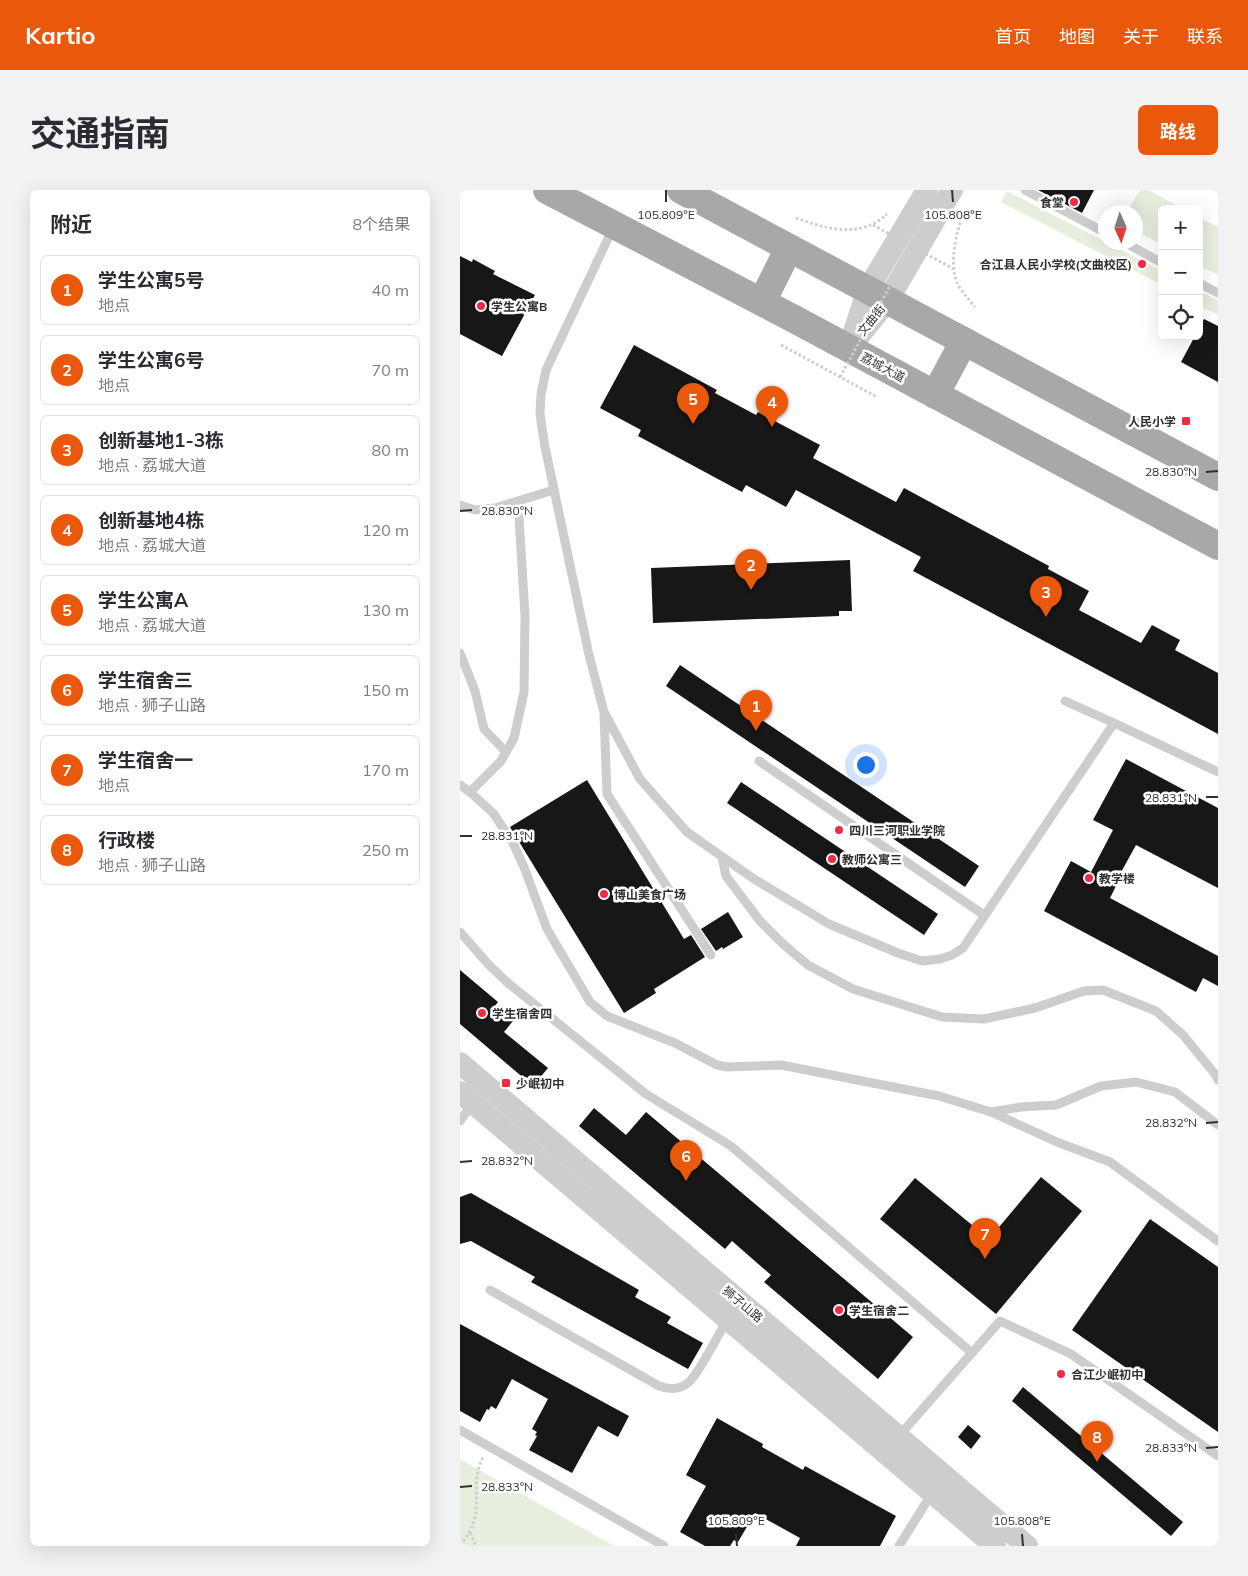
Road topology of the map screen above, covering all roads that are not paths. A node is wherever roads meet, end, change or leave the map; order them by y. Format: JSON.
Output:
{"nodes":[{"id":1,"x":547,"y":190,"type":"edge"},
{"id":2,"x":681,"y":190,"type":"edge"},
{"id":3,"x":926,"y":190,"type":"edge"},
{"id":4,"x":952,"y":190,"type":"edge"},
{"id":5,"x":1025,"y":190,"type":"edge"},
{"id":6,"x":615,"y":226,"type":"junction"},
{"id":7,"x":1098,"y":229,"type":"edge"},
{"id":8,"x":789,"y":248,"type":"junction"},
{"id":9,"x":1138,"y":250,"type":"edge"},
{"id":10,"x":1158,"y":261,"type":"edge"},
{"id":11,"x":1203,"y":285,"type":"edge"},
{"id":12,"x":1218,"y":292,"type":"edge"},
{"id":13,"x":878,"y":295,"type":"junction"},
{"id":14,"x":762,"y":302,"type":"junction"},
{"id":15,"x":964,"y":341,"type":"junction"},
{"id":16,"x":849,"y":348,"type":"junction"},
{"id":17,"x":935,"y":394,"type":"junction"},
{"id":18,"x":1218,"y":477,"type":"edge"},
{"id":19,"x":554,"y":490,"type":"junction"},
{"id":20,"x":518,"y":501,"type":"junction"},
{"id":21,"x":460,"y":505,"type":"edge"},
{"id":22,"x":1218,"y":546,"type":"edge"},
{"id":23,"x":460,"y":653,"type":"edge"},
{"id":24,"x":1065,"y":701,"type":"dead end"},
{"id":25,"x":604,"y":712,"type":"junction"},
{"id":26,"x":1114,"y":723,"type":"junction"},
{"id":27,"x":506,"y":752,"type":"junction"},
{"id":28,"x":758,"y":761,"type":"dead end"},
{"id":29,"x":1218,"y":772,"type":"edge"},
{"id":30,"x":460,"y":785,"type":"edge"},
{"id":31,"x":470,"y":792,"type":"junction"},
{"id":32,"x":722,"y":856,"type":"junction"},
{"id":33,"x":984,"y":915,"type":"junction"},
{"id":34,"x":460,"y":932,"type":"edge"},
{"id":35,"x":712,"y":955,"type":"dead end"},
{"id":36,"x":460,"y":1063,"type":"edge"},
{"id":37,"x":1218,"y":1080,"type":"edge"},
{"id":38,"x":467,"y":1097,"type":"edge"},
{"id":39,"x":991,"y":1112,"type":"junction"},
{"id":40,"x":460,"y":1121,"type":"edge"},
{"id":41,"x":1218,"y":1125,"type":"edge"},
{"id":42,"x":1218,"y":1241,"type":"edge"},
{"id":43,"x":490,"y":1290,"type":"dead end"},
{"id":44,"x":733,"y":1309,"type":"junction"},
{"id":45,"x":972,"y":1354,"type":"junction"},
{"id":46,"x":460,"y":1430,"type":"edge"},
{"id":47,"x":892,"y":1445,"type":"junction"},
{"id":48,"x":1218,"y":1456,"type":"edge"},
{"id":49,"x":932,"y":1492,"type":"junction"},
{"id":50,"x":664,"y":1546,"type":"edge"},
{"id":51,"x":899,"y":1546,"type":"edge"},
{"id":52,"x":995,"y":1546,"type":"edge"},
{"id":53,"x":1027,"y":1546,"type":"edge"}],
"edges":[{"from":1,"to":6,"type":"main road","name":"荔城大道"},
{"from":2,"to":8,"type":"main road"},
{"from":3,"to":13,"type":"street","name":"文曲街"},
{"from":4,"to":13,"type":"street","name":"文曲街"},
{"from":5,"to":7,"type":"lane"},
{"from":6,"to":14,"type":"main road","name":"荔城大道"},
{"from":6,"to":19,"type":"lane"},
{"from":8,"to":13,"type":"main road"},
{"from":8,"to":14,"type":"main road"},
{"from":9,"to":10,"type":"lane"},
{"from":11,"to":12,"type":"lane"},
{"from":13,"to":15,"type":"main road"},
{"from":13,"to":16,"type":"street","name":"文曲街"},
{"from":14,"to":16,"type":"main road","name":"荔城大道"},
{"from":15,"to":17,"type":"main road"},
{"from":15,"to":18,"type":"main road"},
{"from":16,"to":17,"type":"main road","name":"荔城大道"},
{"from":17,"to":22,"type":"main road","name":"荔城大道"},
{"from":19,"to":20,"type":"lane"},
{"from":19,"to":25,"type":"lane"},
{"from":20,"to":21,"type":"lane"},
{"from":20,"to":27,"type":"lane"},
{"from":23,"to":27,"type":"lane"},
{"from":24,"to":26,"type":"lane"},
{"from":25,"to":32,"type":"lane"},
{"from":25,"to":35,"type":"lane"},
{"from":26,"to":29,"type":"lane"},
{"from":26,"to":33,"type":"lane"},
{"from":27,"to":31,"type":"lane"},
{"from":28,"to":33,"type":"lane"},
{"from":30,"to":31,"type":"lane"},
{"from":31,"to":39,"type":"lane"},
{"from":32,"to":33,"type":"lane"},
{"from":32,"to":37,"type":"lane"},
{"from":34,"to":45,"type":"lane"},
{"from":36,"to":44,"type":"street","name":"狮子山路"},
{"from":38,"to":40,"type":"lane"},
{"from":38,"to":44,"type":"street","name":"狮子山路"},
{"from":39,"to":41,"type":"lane"},
{"from":39,"to":42,"type":"lane"},
{"from":43,"to":44,"type":"lane"},
{"from":44,"to":47,"type":"street","name":"狮子山路"},
{"from":45,"to":47,"type":"lane"},
{"from":45,"to":48,"type":"lane"},
{"from":46,"to":50,"type":"lane"},
{"from":47,"to":49,"type":"street","name":"狮子山路"},
{"from":47,"to":53,"type":"street","name":"狮子山路"},
{"from":49,"to":51,"type":"lane"},
{"from":49,"to":52,"type":"street","name":"狮子山路"}]}
